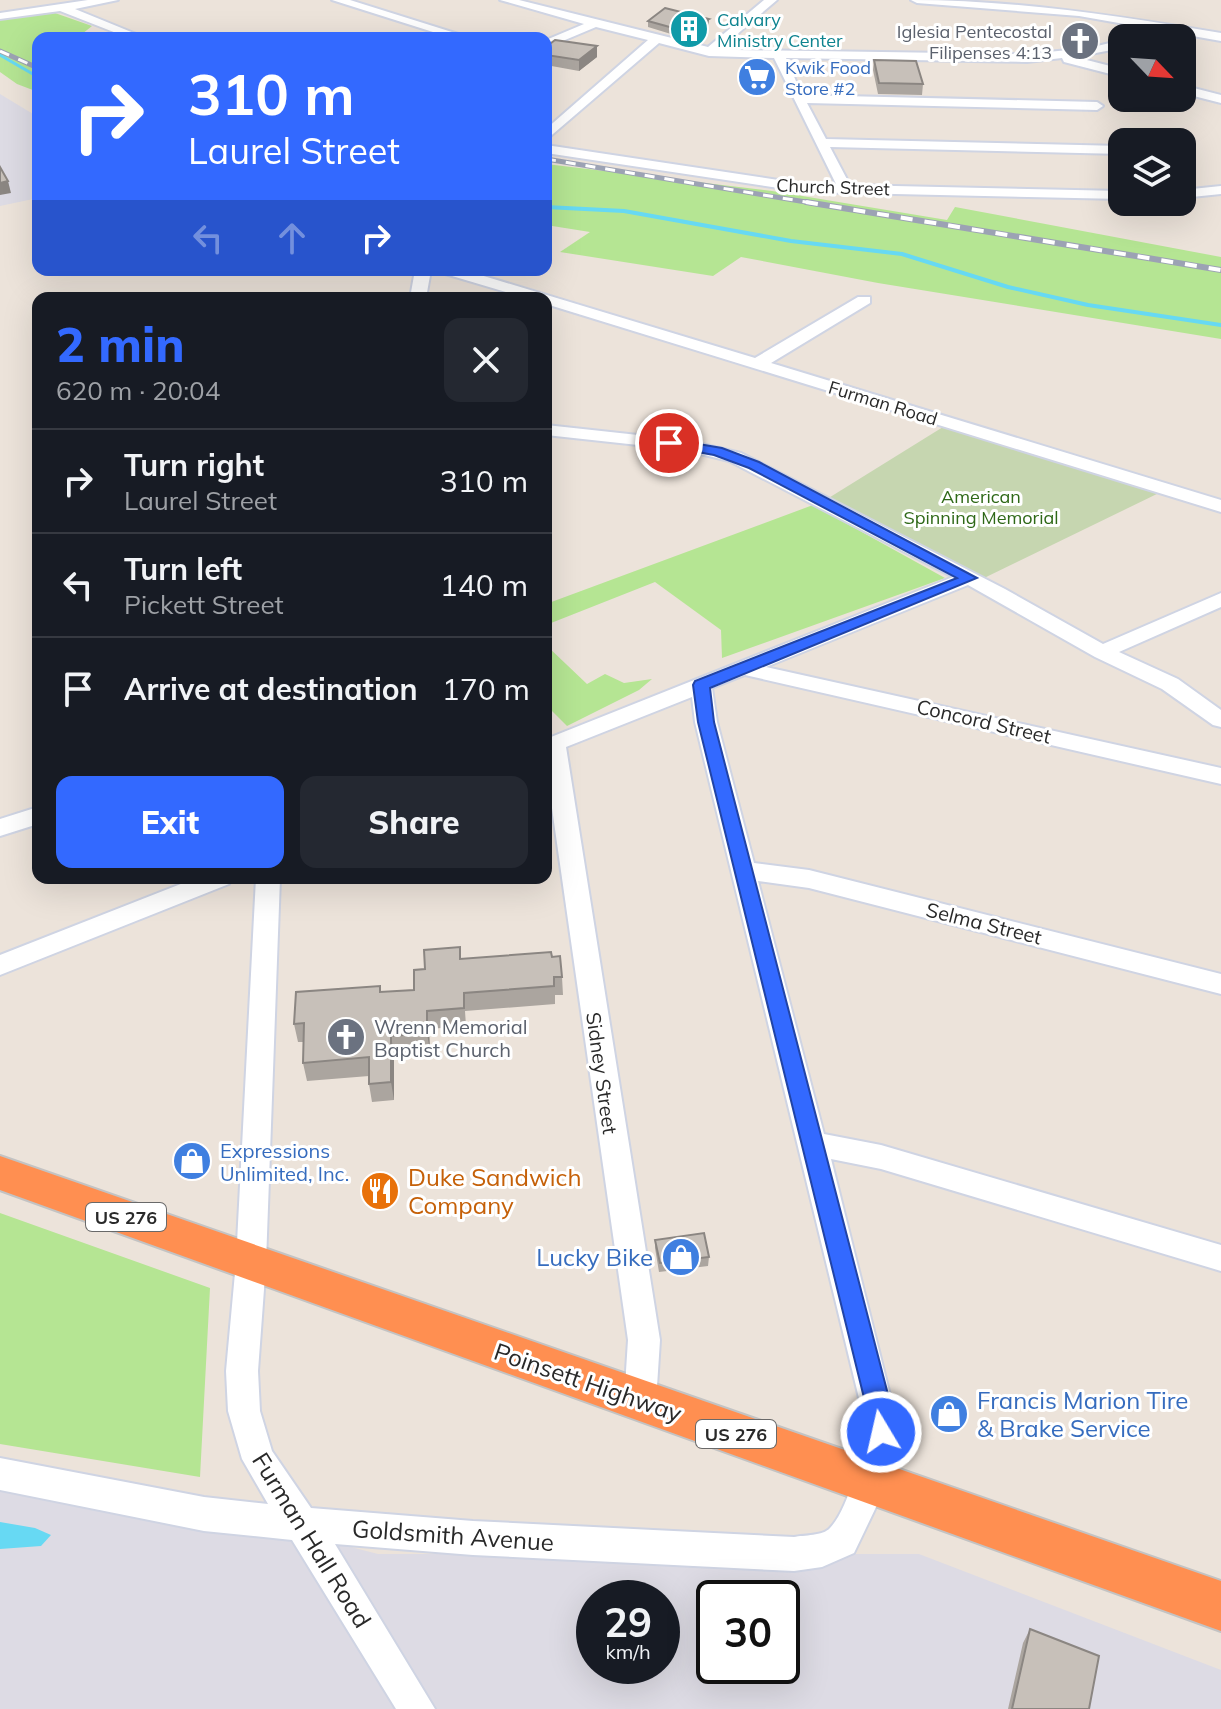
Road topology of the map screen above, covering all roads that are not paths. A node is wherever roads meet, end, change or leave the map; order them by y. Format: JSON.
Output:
{"nodes":[{"id":1,"x":48,"y":0,"type":"edge"},
{"id":2,"x":112,"y":0,"type":"edge"},
{"id":3,"x":338,"y":0,"type":"edge"},
{"id":4,"x":506,"y":0,"type":"edge"},
{"id":5,"x":771,"y":0,"type":"edge"},
{"id":6,"x":917,"y":0,"type":"edge"},
{"id":7,"x":60,"y":7,"type":"junction"},
{"id":8,"x":0,"y":16,"type":"edge"},
{"id":9,"x":1206,"y":21,"type":"dead end"},
{"id":10,"x":595,"y":23,"type":"junction"},
{"id":11,"x":1145,"y":24,"type":"edge"},
{"id":12,"x":1196,"y":24,"type":"edge"},
{"id":13,"x":125,"y":32,"type":"edge"},
{"id":14,"x":445,"y":32,"type":"edge"},
{"id":15,"x":1196,"y":32,"type":"edge"},
{"id":16,"x":1221,"y":37,"type":"edge"},
{"id":17,"x":657,"y":39,"type":"junction"},
{"id":18,"x":552,"y":41,"type":"edge"},
{"id":19,"x":1108,"y":47,"type":"edge"},
{"id":20,"x":709,"y":52,"type":"junction"},
{"id":21,"x":779,"y":56,"type":"junction"},
{"id":22,"x":1058,"y":56,"type":"junction"},
{"id":23,"x":1108,"y":69,"type":"edge"},
{"id":24,"x":1196,"y":93,"type":"edge"},
{"id":25,"x":798,"y":99,"type":"junction"},
{"id":26,"x":1221,"y":99,"type":"edge"},
{"id":27,"x":1097,"y":106,"type":"dead end"},
{"id":28,"x":552,"y":131,"type":"edge"},
{"id":29,"x":822,"y":143,"type":"junction"},
{"id":30,"x":552,"y":150,"type":"edge"},
{"id":31,"x":1108,"y":150,"type":"edge"},
{"id":32,"x":845,"y":189,"type":"junction"},
{"id":33,"x":1221,"y":190,"type":"edge"},
{"id":34,"x":1196,"y":193,"type":"edge"},
{"id":35,"x":1108,"y":195,"type":"edge"},
{"id":36,"x":468,"y":276,"type":"edge"},
{"id":37,"x":524,"y":292,"type":"edge"},
{"id":38,"x":552,"y":300,"type":"edge"},
{"id":39,"x":864,"y":300,"type":"dead end"},
{"id":40,"x":757,"y":364,"type":"junction"},
{"id":41,"x":552,"y":431,"type":"edge"},
{"id":42,"x":1221,"y":506,"type":"edge"},
{"id":43,"x":969,"y":578,"type":"junction"},
{"id":44,"x":1221,"y":599,"type":"edge"},
{"id":45,"x":1102,"y":652,"type":"junction"},
{"id":46,"x":747,"y":669,"type":"junction"},
{"id":47,"x":701,"y":685,"type":"junction"},
{"id":48,"x":1221,"y":720,"type":"edge"},
{"id":49,"x":552,"y":744,"type":"edge"},
{"id":50,"x":552,"y":758,"type":"edge"},
{"id":51,"x":1221,"y":776,"type":"edge"},
{"id":52,"x":32,"y":817,"type":"edge"},
{"id":53,"x":0,"y":828,"type":"edge"},
{"id":54,"x":745,"y":870,"type":"junction"},
{"id":55,"x":205,"y":884,"type":"edge"},
{"id":56,"x":268,"y":884,"type":"edge"},
{"id":57,"x":0,"y":965,"type":"edge"},
{"id":58,"x":1221,"y":984,"type":"edge"},
{"id":59,"x":814,"y":1144,"type":"junction"},
{"id":60,"x":0,"y":1173,"type":"edge"},
{"id":61,"x":1221,"y":1258,"type":"edge"},
{"id":62,"x":251,"y":1262,"type":"junction"},
{"id":63,"x":640,"y":1402,"type":"junction"},
{"id":64,"x":0,"y":1474,"type":"edge"},
{"id":65,"x":871,"y":1482,"type":"junction"},
{"id":66,"x":301,"y":1524,"type":"junction"},
{"id":67,"x":1221,"y":1606,"type":"edge"},
{"id":68,"x":417,"y":1709,"type":"edge"}],
"edges":[{"from":1,"to":7,"type":"street"},
{"from":2,"to":7,"type":"street"},
{"from":3,"to":14,"type":"street"},
{"from":4,"to":10,"type":"street"},
{"from":5,"to":20,"type":"street"},
{"from":6,"to":11,"type":"street"},
{"from":7,"to":8,"type":"street"},
{"from":7,"to":13,"type":"street"},
{"from":9,"to":12,"type":"street"},
{"from":10,"to":17,"type":"street"},
{"from":10,"to":18,"type":"street"},
{"from":15,"to":16,"type":"street"},
{"from":17,"to":20,"type":"street"},
{"from":17,"to":28,"type":"street"},
{"from":19,"to":22,"type":"street"},
{"from":20,"to":21,"type":"street"},
{"from":21,"to":22,"type":"street"},
{"from":21,"to":25,"type":"street"},
{"from":22,"to":23,"type":"street"},
{"from":24,"to":26,"type":"street"},
{"from":25,"to":27,"type":"street"},
{"from":25,"to":29,"type":"street"},
{"from":29,"to":31,"type":"street"},
{"from":29,"to":32,"type":"street"},
{"from":30,"to":32,"type":"street","name":"Church Street"},
{"from":32,"to":35,"type":"street","name":"Church Street"},
{"from":33,"to":34,"type":"street"},
{"from":36,"to":37,"type":"street","name":"Furman Road"},
{"from":38,"to":40,"type":"street","name":"Furman Road"},
{"from":39,"to":40,"type":"street"},
{"from":40,"to":42,"type":"street","name":"Furman Road"},
{"from":41,"to":43,"type":"street"},
{"from":43,"to":45,"type":"street"},
{"from":43,"to":46,"type":"street"},
{"from":44,"to":45,"type":"street"},
{"from":45,"to":48,"type":"street"},
{"from":46,"to":47,"type":"street"},
{"from":46,"to":51,"type":"street","name":"Concord Street"},
{"from":47,"to":49,"type":"street"},
{"from":47,"to":54,"type":"street","name":"Goldsmith Avenue"},
{"from":50,"to":63,"type":"street","name":"Sidney Street"},
{"from":52,"to":53,"type":"street"},
{"from":54,"to":58,"type":"street","name":"Selma Street"},
{"from":54,"to":59,"type":"street","name":"Goldsmith Avenue"},
{"from":55,"to":57,"type":"street"},
{"from":56,"to":62,"type":"street","name":"Furman Hall Road"},
{"from":59,"to":61,"type":"street"},
{"from":59,"to":65,"type":"street","name":"Goldsmith Avenue"},
{"from":60,"to":62,"type":"highway","name":"Poinsett Highway","number":"US 276"},
{"from":62,"to":63,"type":"highway","name":"Poinsett Highway","number":"US 276"},
{"from":62,"to":66,"type":"street","name":"Furman Hall Road"},
{"from":63,"to":65,"type":"highway","name":"Poinsett Highway","number":"US 276"},
{"from":64,"to":66,"type":"street","name":"Goldsmith Avenue"},
{"from":65,"to":66,"type":"street","name":"Goldsmith Avenue"},
{"from":65,"to":67,"type":"highway","name":"Poinsett Highway","number":"US 276"},
{"from":66,"to":68,"type":"street","name":"Furman Hall Road"}]}
